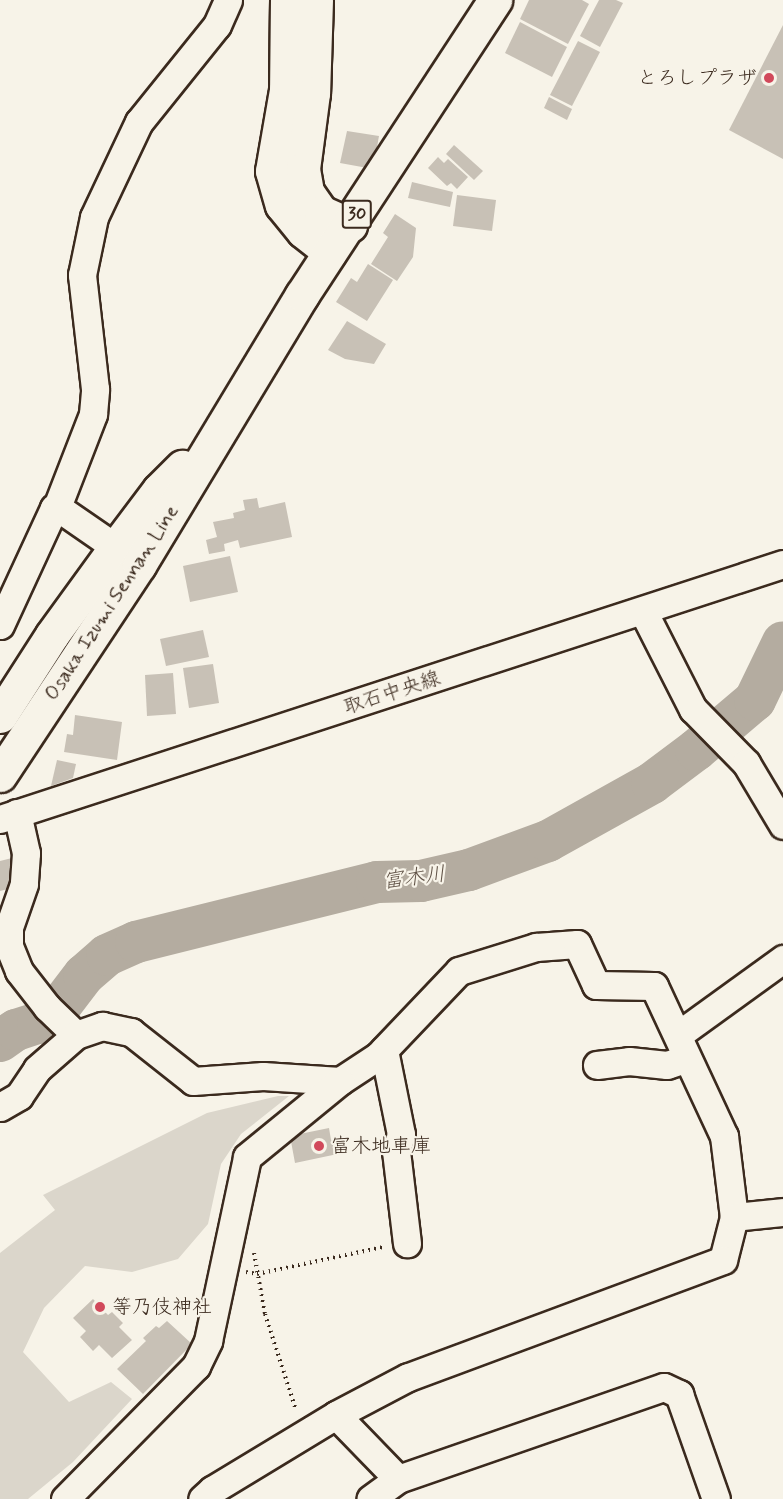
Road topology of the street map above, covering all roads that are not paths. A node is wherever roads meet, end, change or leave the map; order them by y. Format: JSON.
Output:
{"nodes":[{"id":1,"x":228,"y":0,"type":"edge"},
{"id":2,"x":287,"y":0,"type":"edge"},
{"id":3,"x":316,"y":0,"type":"edge"},
{"id":4,"x":495,"y":0,"type":"edge"},
{"id":5,"x":350,"y":225,"type":"junction"},
{"id":6,"x":330,"y":252,"type":"junction"},
{"id":7,"x":57,"y":507,"type":"junction"},
{"id":8,"x":127,"y":556,"type":"junction"},
{"id":9,"x":783,"y":564,"type":"edge"},
{"id":10,"x":643,"y":611,"type":"junction"},
{"id":11,"x":0,"y":625,"type":"edge"},
{"id":12,"x":0,"y":716,"type":"edge"},
{"id":13,"x":0,"y":775,"type":"edge"},
{"id":14,"x":8,"y":816,"type":"edge"},
{"id":15,"x":783,"y":825,"type":"edge"},
{"id":16,"x":783,"y":959,"type":"edge"},
{"id":17,"x":62,"y":1021,"type":"junction"},
{"id":18,"x":683,"y":1046,"type":"junction"},
{"id":19,"x":384,"y":1050,"type":"junction"},
{"id":20,"x":597,"y":1065,"type":"dead end"},
{"id":21,"x":340,"y":1081,"type":"junction"},
{"id":22,"x":0,"y":1107,"type":"edge"},
{"id":23,"x":783,"y":1212,"type":"edge"},
{"id":24,"x":734,"y":1217,"type":"junction"},
{"id":25,"x":407,"y":1243,"type":"road end"},
{"id":26,"x":336,"y":1414,"type":"junction"},
{"id":27,"x":398,"y":1479,"type":"junction"},
{"id":28,"x":64,"y":1499,"type":"edge"},
{"id":29,"x":202,"y":1499,"type":"edge"},
{"id":30,"x":370,"y":1499,"type":"edge"},
{"id":31,"x":716,"y":1499,"type":"edge"}],
"edges":[{"from":1,"to":7,"type":"street"},
{"from":2,"to":6,"type":"main road","number":"30"},
{"from":3,"to":5,"type":"main road","number":"30"},
{"from":4,"to":5,"type":"main road","name":"Osaka Izumi Sennan Line","number":"30"},
{"from":5,"to":6,"type":"main road","name":"Osaka Izumi Sennan Line","number":"30"},
{"from":6,"to":8,"type":"main road","name":"Osaka Izumi Sennan Line","number":"30"},
{"from":7,"to":8,"type":"street"},
{"from":7,"to":11,"type":"street"},
{"from":8,"to":12,"type":"main road","name":"Osaka Izumi Sennan Line","number":"30"},
{"from":8,"to":13,"type":"main road","name":"Osaka Izumi Sennan Line","number":"30"},
{"from":9,"to":10,"type":"street","name":"取石中央線"},
{"from":10,"to":14,"type":"street","name":"取石中央線"},
{"from":10,"to":15,"type":"street"},
{"from":14,"to":17,"type":"street"},
{"from":16,"to":18,"type":"street"},
{"from":17,"to":21,"type":"street"},
{"from":17,"to":22,"type":"street"},
{"from":18,"to":19,"type":"street"},
{"from":18,"to":20,"type":"street"},
{"from":18,"to":24,"type":"street"},
{"from":19,"to":21,"type":"street"},
{"from":19,"to":25,"type":"street"},
{"from":21,"to":28,"type":"street"},
{"from":23,"to":24,"type":"street"},
{"from":24,"to":26,"type":"street"},
{"from":26,"to":27,"type":"street"},
{"from":26,"to":29,"type":"street"},
{"from":27,"to":30,"type":"street"},
{"from":27,"to":31,"type":"street"}]}
